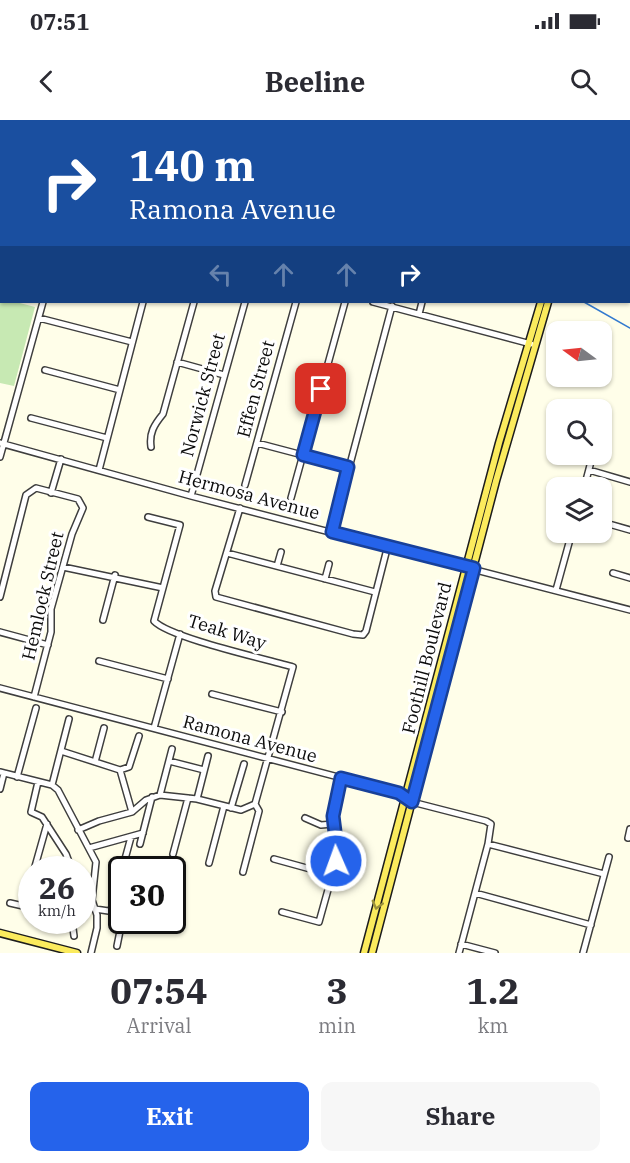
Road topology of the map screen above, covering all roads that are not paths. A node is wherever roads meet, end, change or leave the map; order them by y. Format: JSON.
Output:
{"nodes":[{"id":1,"x":43,"y":303,"type":"edge"},
{"id":2,"x":143,"y":303,"type":"edge"},
{"id":3,"x":194,"y":303,"type":"edge"},
{"id":4,"x":245,"y":303,"type":"edge"},
{"id":5,"x":296,"y":303,"type":"edge"},
{"id":6,"x":345,"y":303,"type":"edge"},
{"id":7,"x":378,"y":303,"type":"edge"},
{"id":8,"x":423,"y":303,"type":"edge"},
{"id":9,"x":541,"y":303,"type":"edge"},
{"id":10,"x":548,"y":303,"type":"edge"},
{"id":11,"x":392,"y":306,"type":"junction"},
{"id":12,"x":419,"y":314,"type":"junction"},
{"id":13,"x":39,"y":318,"type":"junction"},
{"id":14,"x":132,"y":342,"type":"junction"},
{"id":15,"x":531,"y":344,"type":"junction"},
{"id":16,"x":177,"y":362,"type":"junction"},
{"id":17,"x":45,"y":370,"type":"dead end"},
{"id":18,"x":224,"y":375,"type":"junction"},
{"id":19,"x":120,"y":390,"type":"junction"},
{"id":20,"x":31,"y":418,"type":"dead end"},
{"id":21,"x":107,"y":438,"type":"junction"},
{"id":22,"x":2,"y":443,"type":"edge"},
{"id":23,"x":257,"y":443,"type":"junction"},
{"id":24,"x":151,"y":447,"type":"dead end"},
{"id":25,"x":303,"y":455,"type":"junction"},
{"id":26,"x":0,"y":457,"type":"edge"},
{"id":27,"x":60,"y":459,"type":"junction"},
{"id":28,"x":590,"y":465,"type":"edge"},
{"id":29,"x":348,"y":467,"type":"junction"},
{"id":30,"x":99,"y":470,"type":"junction"},
{"id":31,"x":589,"y":470,"type":"junction"},
{"id":32,"x":587,"y":477,"type":"edge"},
{"id":33,"x":630,"y":482,"type":"edge"},
{"id":34,"x":245,"y":485,"type":"dead end"},
{"id":35,"x":51,"y":493,"type":"junction"},
{"id":36,"x":191,"y":496,"type":"junction"},
{"id":37,"x":291,"y":498,"type":"dead end"},
{"id":38,"x":240,"y":508,"type":"junction"},
{"id":39,"x":148,"y":517,"type":"dead end"},
{"id":40,"x":612,"y":525,"type":"edge"},
{"id":41,"x":630,"y":530,"type":"edge"},
{"id":42,"x":332,"y":532,"type":"junction"},
{"id":43,"x":569,"y":543,"type":"edge"},
{"id":44,"x":388,"y":545,"type":"junction"},
{"id":45,"x":281,"y":552,"type":"dead end"},
{"id":46,"x":227,"y":553,"type":"junction"},
{"id":47,"x":329,"y":564,"type":"dead end"},
{"id":48,"x":63,"y":567,"type":"junction"},
{"id":49,"x":278,"y":567,"type":"junction"},
{"id":50,"x":470,"y":567,"type":"junction"},
{"id":51,"x":613,"y":573,"type":"dead end"},
{"id":52,"x":115,"y":576,"type":"junction"},
{"id":53,"x":630,"y":578,"type":"edge"},
{"id":54,"x":325,"y":579,"type":"junction"},
{"id":55,"x":163,"y":588,"type":"junction"},
{"id":56,"x":556,"y":590,"type":"junction"},
{"id":57,"x":375,"y":592,"type":"junction"},
{"id":58,"x":0,"y":597,"type":"edge"},
{"id":59,"x":630,"y":610,"type":"edge"},
{"id":60,"x":103,"y":620,"type":"dead end"},
{"id":61,"x":0,"y":632,"type":"edge"},
{"id":62,"x":180,"y":634,"type":"junction"},
{"id":63,"x":48,"y":645,"type":"junction"},
{"id":64,"x":99,"y":661,"type":"dead end"},
{"id":65,"x":168,"y":679,"type":"junction"},
{"id":66,"x":0,"y":688,"type":"edge"},
{"id":67,"x":212,"y":693,"type":"dead end"},
{"id":68,"x":34,"y":697,"type":"junction"},
{"id":69,"x":36,"y":708,"type":"dead end"},
{"id":70,"x":282,"y":712,"type":"junction"},
{"id":71,"x":69,"y":720,"type":"dead end"},
{"id":72,"x":104,"y":728,"type":"dead end"},
{"id":73,"x":154,"y":729,"type":"junction"},
{"id":74,"x":138,"y":736,"type":"dead end"},
{"id":75,"x":172,"y":749,"type":"dead end"},
{"id":76,"x":61,"y":752,"type":"junction"},
{"id":77,"x":208,"y":756,"type":"dead end"},
{"id":78,"x":269,"y":759,"type":"junction"},
{"id":79,"x":170,"y":761,"type":"junction"},
{"id":80,"x":95,"y":762,"type":"junction"},
{"id":81,"x":244,"y":764,"type":"dead end"},
{"id":82,"x":120,"y":770,"type":"junction"},
{"id":83,"x":204,"y":770,"type":"junction"},
{"id":84,"x":2,"y":772,"type":"edge"},
{"id":85,"x":17,"y":777,"type":"junction"},
{"id":86,"x":341,"y":778,"type":"junction"},
{"id":87,"x":38,"y":782,"type":"junction"},
{"id":88,"x":52,"y":785,"type":"junction"},
{"id":89,"x":0,"y":789,"type":"edge"},
{"id":90,"x":160,"y":795,"type":"junction"},
{"id":91,"x":152,"y":797,"type":"junction"},
{"id":92,"x":188,"y":798,"type":"junction"},
{"id":93,"x":197,"y":800,"type":"junction"},
{"id":94,"x":409,"y":800,"type":"junction"},
{"id":95,"x":255,"y":804,"type":"junction"},
{"id":96,"x":224,"y":806,"type":"junction"},
{"id":97,"x":231,"y":808,"type":"junction"},
{"id":98,"x":132,"y":812,"type":"junction"},
{"id":99,"x":305,"y":818,"type":"dead end"},
{"id":100,"x":333,"y":824,"type":"junction"},
{"id":101,"x":47,"y":825,"type":"junction"},
{"id":102,"x":630,"y":829,"type":"edge"},
{"id":103,"x":78,"y":830,"type":"junction"},
{"id":104,"x":143,"y":833,"type":"junction"},
{"id":105,"x":130,"y":837,"type":"junction"},
{"id":106,"x":628,"y":838,"type":"dead end"},
{"id":107,"x":140,"y":844,"type":"dead end"},
{"id":108,"x":488,"y":844,"type":"junction"},
{"id":109,"x":89,"y":849,"type":"junction"},
{"id":110,"x":173,"y":854,"type":"dead end"},
{"id":111,"x":38,"y":856,"type":"edge"},
{"id":112,"x":67,"y":856,"type":"edge"},
{"id":113,"x":93,"y":856,"type":"edge"},
{"id":114,"x":125,"y":856,"type":"edge"},
{"id":115,"x":609,"y":857,"type":"dead end"},
{"id":116,"x":274,"y":859,"type":"dead end"},
{"id":117,"x":209,"y":863,"type":"dead end"},
{"id":118,"x":243,"y":872,"type":"dead end"},
{"id":119,"x":333,"y":874,"type":"junction"},
{"id":120,"x":604,"y":874,"type":"junction"},
{"id":121,"x":475,"y":893,"type":"junction"},
{"id":122,"x":10,"y":903,"type":"dead end"},
{"id":123,"x":18,"y":905,"type":"edge"},
{"id":124,"x":282,"y":912,"type":"dead end"},
{"id":125,"x":591,"y":925,"type":"junction"},
{"id":126,"x":0,"y":933,"type":"edge"},
{"id":127,"x":96,"y":934,"type":"edge"},
{"id":128,"x":119,"y":934,"type":"edge"},
{"id":129,"x":461,"y":944,"type":"junction"},
{"id":130,"x":117,"y":946,"type":"dead end"},
{"id":131,"x":77,"y":953,"type":"edge"},
{"id":132,"x":91,"y":953,"type":"edge"},
{"id":133,"x":364,"y":953,"type":"edge"},
{"id":134,"x":372,"y":953,"type":"edge"},
{"id":135,"x":459,"y":953,"type":"edge"},
{"id":136,"x":495,"y":953,"type":"edge"},
{"id":137,"x":583,"y":953,"type":"edge"}],
"edges":[{"from":1,"to":13,"type":"street"},
{"from":2,"to":14,"type":"street"},
{"from":3,"to":16,"type":"street"},
{"from":4,"to":18,"type":"street","name":"Norwick Street"},
{"from":5,"to":23,"type":"street","name":"Effen Street"},
{"from":6,"to":25,"type":"street"},
{"from":7,"to":11,"type":"street"},
{"from":8,"to":12,"type":"street"},
{"from":9,"to":15,"type":"main road","name":"Foothill Boulevard"},
{"from":10,"to":15,"type":"main road","name":"Foothill Boulevard"},
{"from":11,"to":12,"type":"street"},
{"from":11,"to":29,"type":"street"},
{"from":12,"to":15,"type":"street"},
{"from":13,"to":14,"type":"street"},
{"from":13,"to":22,"type":"street"},
{"from":14,"to":19,"type":"street"},
{"from":15,"to":50,"type":"main road","name":"Foothill Boulevard"},
{"from":16,"to":18,"type":"street"},
{"from":16,"to":24,"type":"street"},
{"from":17,"to":19,"type":"street"},
{"from":18,"to":36,"type":"street","name":"Norwick Street"},
{"from":19,"to":21,"type":"street"},
{"from":20,"to":21,"type":"street"},
{"from":21,"to":30,"type":"street"},
{"from":22,"to":26,"type":"street"},
{"from":22,"to":27,"type":"street","name":"Hermosa Avenue"},
{"from":23,"to":25,"type":"street"},
{"from":23,"to":34,"type":"street","name":"Effen Street"},
{"from":25,"to":29,"type":"street"},
{"from":25,"to":37,"type":"street"},
{"from":27,"to":30,"type":"street","name":"Hermosa Avenue"},
{"from":27,"to":35,"type":"street"},
{"from":28,"to":31,"type":"street"},
{"from":29,"to":42,"type":"street"},
{"from":30,"to":36,"type":"street","name":"Hermosa Avenue"},
{"from":31,"to":32,"type":"street"},
{"from":31,"to":33,"type":"street"},
{"from":35,"to":48,"type":"street","name":"Hemlock Street"},
{"from":35,"to":58,"type":"street"},
{"from":36,"to":38,"type":"street","name":"Hermosa Avenue"},
{"from":38,"to":42,"type":"street","name":"Hermosa Avenue"},
{"from":38,"to":46,"type":"street"},
{"from":39,"to":55,"type":"street"},
{"from":40,"to":41,"type":"street"},
{"from":42,"to":44,"type":"street","name":"Hermosa Avenue"},
{"from":43,"to":56,"type":"street"},
{"from":44,"to":50,"type":"street","name":"Hermosa Avenue"},
{"from":44,"to":57,"type":"street"},
{"from":45,"to":49,"type":"street"},
{"from":46,"to":49,"type":"street"},
{"from":46,"to":57,"type":"street"},
{"from":47,"to":54,"type":"street"},
{"from":48,"to":52,"type":"street"},
{"from":48,"to":63,"type":"street","name":"Hemlock Street"},
{"from":49,"to":54,"type":"street"},
{"from":50,"to":56,"type":"street","name":"Hermosa Avenue"},
{"from":50,"to":94,"type":"main road","name":"Foothill Boulevard"},
{"from":51,"to":53,"type":"street"},
{"from":52,"to":55,"type":"street"},
{"from":52,"to":60,"type":"street"},
{"from":54,"to":57,"type":"street"},
{"from":55,"to":62,"type":"street","name":"Teak Way"},
{"from":56,"to":59,"type":"street","name":"Hermosa Avenue"},
{"from":61,"to":63,"type":"street"},
{"from":62,"to":65,"type":"street"},
{"from":62,"to":70,"type":"street","name":"Teak Way"},
{"from":63,"to":68,"type":"street","name":"Hemlock Street"},
{"from":64,"to":65,"type":"street"},
{"from":65,"to":73,"type":"street"},
{"from":66,"to":68,"type":"street","name":"Ramona Avenue"},
{"from":67,"to":70,"type":"street"},
{"from":68,"to":73,"type":"street","name":"Ramona Avenue"},
{"from":69,"to":85,"type":"street"},
{"from":70,"to":78,"type":"street"},
{"from":71,"to":76,"type":"street"},
{"from":72,"to":80,"type":"street"},
{"from":73,"to":78,"type":"street","name":"Ramona Avenue"},
{"from":74,"to":82,"type":"street"},
{"from":75,"to":79,"type":"street"},
{"from":76,"to":80,"type":"street"},
{"from":76,"to":88,"type":"street"},
{"from":77,"to":83,"type":"street"},
{"from":78,"to":86,"type":"street","name":"Ramona Avenue"},
{"from":78,"to":95,"type":"street"},
{"from":79,"to":83,"type":"street"},
{"from":79,"to":90,"type":"street"},
{"from":80,"to":82,"type":"street"},
{"from":81,"to":97,"type":"street"},
{"from":82,"to":98,"type":"street"},
{"from":83,"to":93,"type":"street"},
{"from":84,"to":85,"type":"street"},
{"from":84,"to":89,"type":"street"},
{"from":85,"to":87,"type":"street"},
{"from":86,"to":94,"type":"street","name":"Ramona Avenue"},
{"from":86,"to":100,"type":"street"},
{"from":87,"to":88,"type":"street"},
{"from":87,"to":101,"type":"street"},
{"from":88,"to":103,"type":"street"},
{"from":90,"to":91,"type":"street"},
{"from":90,"to":92,"type":"street"},
{"from":91,"to":98,"type":"street"},
{"from":91,"to":104,"type":"street"},
{"from":92,"to":93,"type":"street"},
{"from":92,"to":110,"type":"street"},
{"from":93,"to":96,"type":"street"},
{"from":94,"to":108,"type":"street","name":"Ramona Avenue"},
{"from":94,"to":133,"type":"main road","name":"Foothill Boulevard","one_way":true},
{"from":94,"to":134,"type":"main road","name":"Foothill Boulevard"},
{"from":95,"to":97,"type":"street"},
{"from":95,"to":118,"type":"street"},
{"from":96,"to":97,"type":"street"},
{"from":96,"to":117,"type":"street"},
{"from":98,"to":103,"type":"street"},
{"from":99,"to":100,"type":"street"},
{"from":100,"to":119,"type":"street"},
{"from":101,"to":111,"type":"street"},
{"from":101,"to":112,"type":"street"},
{"from":102,"to":106,"type":"street"},
{"from":103,"to":109,"type":"street"},
{"from":104,"to":105,"type":"street"},
{"from":104,"to":107,"type":"street"},
{"from":105,"to":109,"type":"street"},
{"from":105,"to":114,"type":"street"},
{"from":108,"to":120,"type":"street"},
{"from":108,"to":121,"type":"street"},
{"from":109,"to":113,"type":"street"},
{"from":115,"to":120,"type":"street"},
{"from":116,"to":119,"type":"street"},
{"from":119,"to":124,"type":"street"},
{"from":120,"to":125,"type":"street"},
{"from":121,"to":125,"type":"street"},
{"from":121,"to":129,"type":"street"},
{"from":122,"to":123,"type":"street"},
{"from":125,"to":137,"type":"street"},
{"from":126,"to":131,"type":"main road"},
{"from":127,"to":132,"type":"street"},
{"from":128,"to":130,"type":"street"},
{"from":129,"to":135,"type":"street"},
{"from":129,"to":136,"type":"street"}]}
